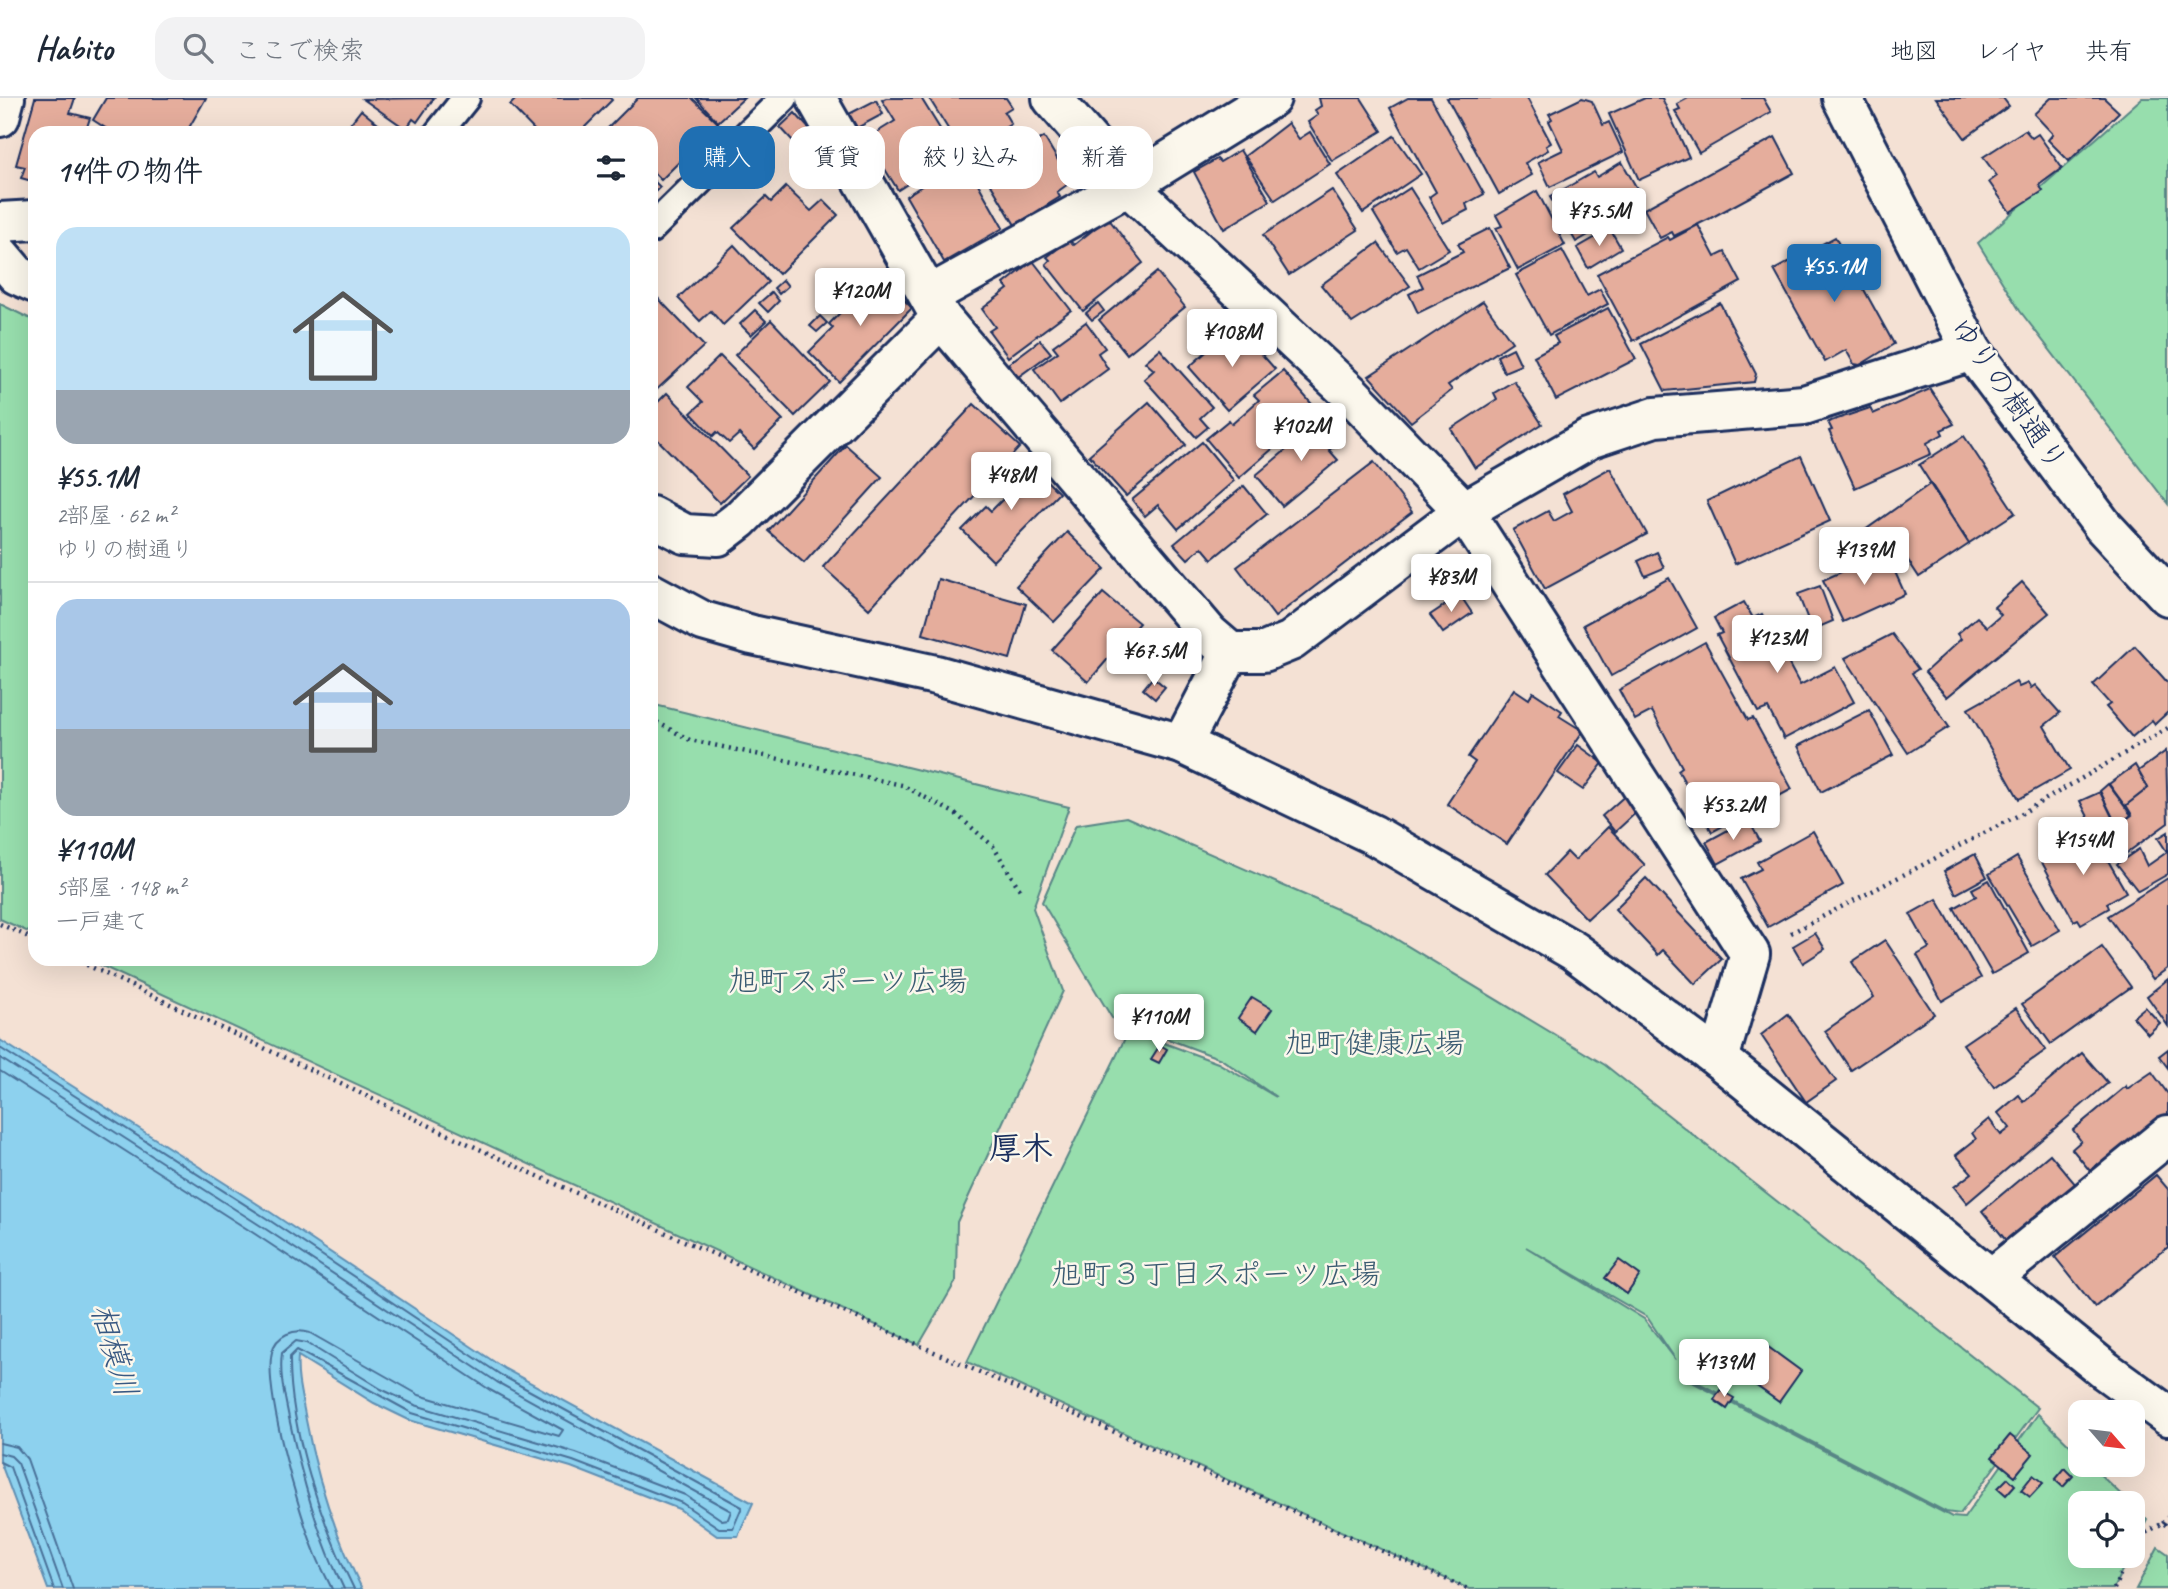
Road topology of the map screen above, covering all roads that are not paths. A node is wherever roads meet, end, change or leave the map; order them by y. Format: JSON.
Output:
{"nodes":[{"id":1,"x":5,"y":98,"type":"edge"},
{"id":2,"x":466,"y":98,"type":"edge"},
{"id":3,"x":784,"y":98,"type":"edge"},
{"id":4,"x":816,"y":98,"type":"edge"},
{"id":5,"x":1052,"y":98,"type":"edge"},
{"id":6,"x":1270,"y":98,"type":"edge"},
{"id":7,"x":1842,"y":98,"type":"edge"},
{"id":8,"x":0,"y":117,"type":"edge"},
{"id":9,"x":444,"y":126,"type":"edge"},
{"id":10,"x":1076,"y":126,"type":"edge"},
{"id":11,"x":1153,"y":171,"type":"edge"},
{"id":12,"x":1123,"y":189,"type":"edge"},
{"id":13,"x":1131,"y":189,"type":"edge"},
{"id":14,"x":28,"y":220,"type":"edge"},
{"id":15,"x":0,"y":222,"type":"edge"},
{"id":16,"x":658,"y":222,"type":"edge"},
{"id":17,"x":0,"y":255,"type":"edge"},
{"id":18,"x":28,"y":280,"type":"edge"},
{"id":19,"x":935,"y":306,"type":"junction"},
{"id":20,"x":1972,"y":351,"type":"junction"},
{"id":21,"x":1464,"y":511,"type":"junction"},
{"id":22,"x":658,"y":520,"type":"edge"},
{"id":23,"x":2168,"y":596,"type":"edge"},
{"id":24,"x":658,"y":597,"type":"edge"},
{"id":25,"x":1230,"y":652,"type":"junction"},
{"id":26,"x":1182,"y":744,"type":"junction"},
{"id":27,"x":1719,"y":1059,"type":"junction"},
{"id":28,"x":2168,"y":1135,"type":"edge"},
{"id":29,"x":1993,"y":1277,"type":"junction"},
{"id":30,"x":2168,"y":1416,"type":"edge"}],
"edges":[{"from":1,"to":8,"type":"street"},
{"from":2,"to":9,"type":"lane"},
{"from":3,"to":16,"type":"lane"},
{"from":4,"to":19,"type":"street"},
{"from":5,"to":10,"type":"street"},
{"from":6,"to":11,"type":"street"},
{"from":7,"to":20,"type":"street","name":"ゆりの樹通り"},
{"from":12,"to":19,"type":"street"},
{"from":13,"to":21,"type":"street"},
{"from":14,"to":15,"type":"street"},
{"from":17,"to":18,"type":"street"},
{"from":19,"to":22,"type":"street"},
{"from":19,"to":25,"type":"street"},
{"from":20,"to":21,"type":"street"},
{"from":20,"to":23,"type":"street","name":"ゆりの樹通り"},
{"from":21,"to":25,"type":"street"},
{"from":21,"to":27,"type":"street"},
{"from":24,"to":26,"type":"street"},
{"from":25,"to":26,"type":"street"},
{"from":26,"to":27,"type":"street"},
{"from":27,"to":29,"type":"street"},
{"from":28,"to":29,"type":"street"},
{"from":29,"to":30,"type":"street"}]}
